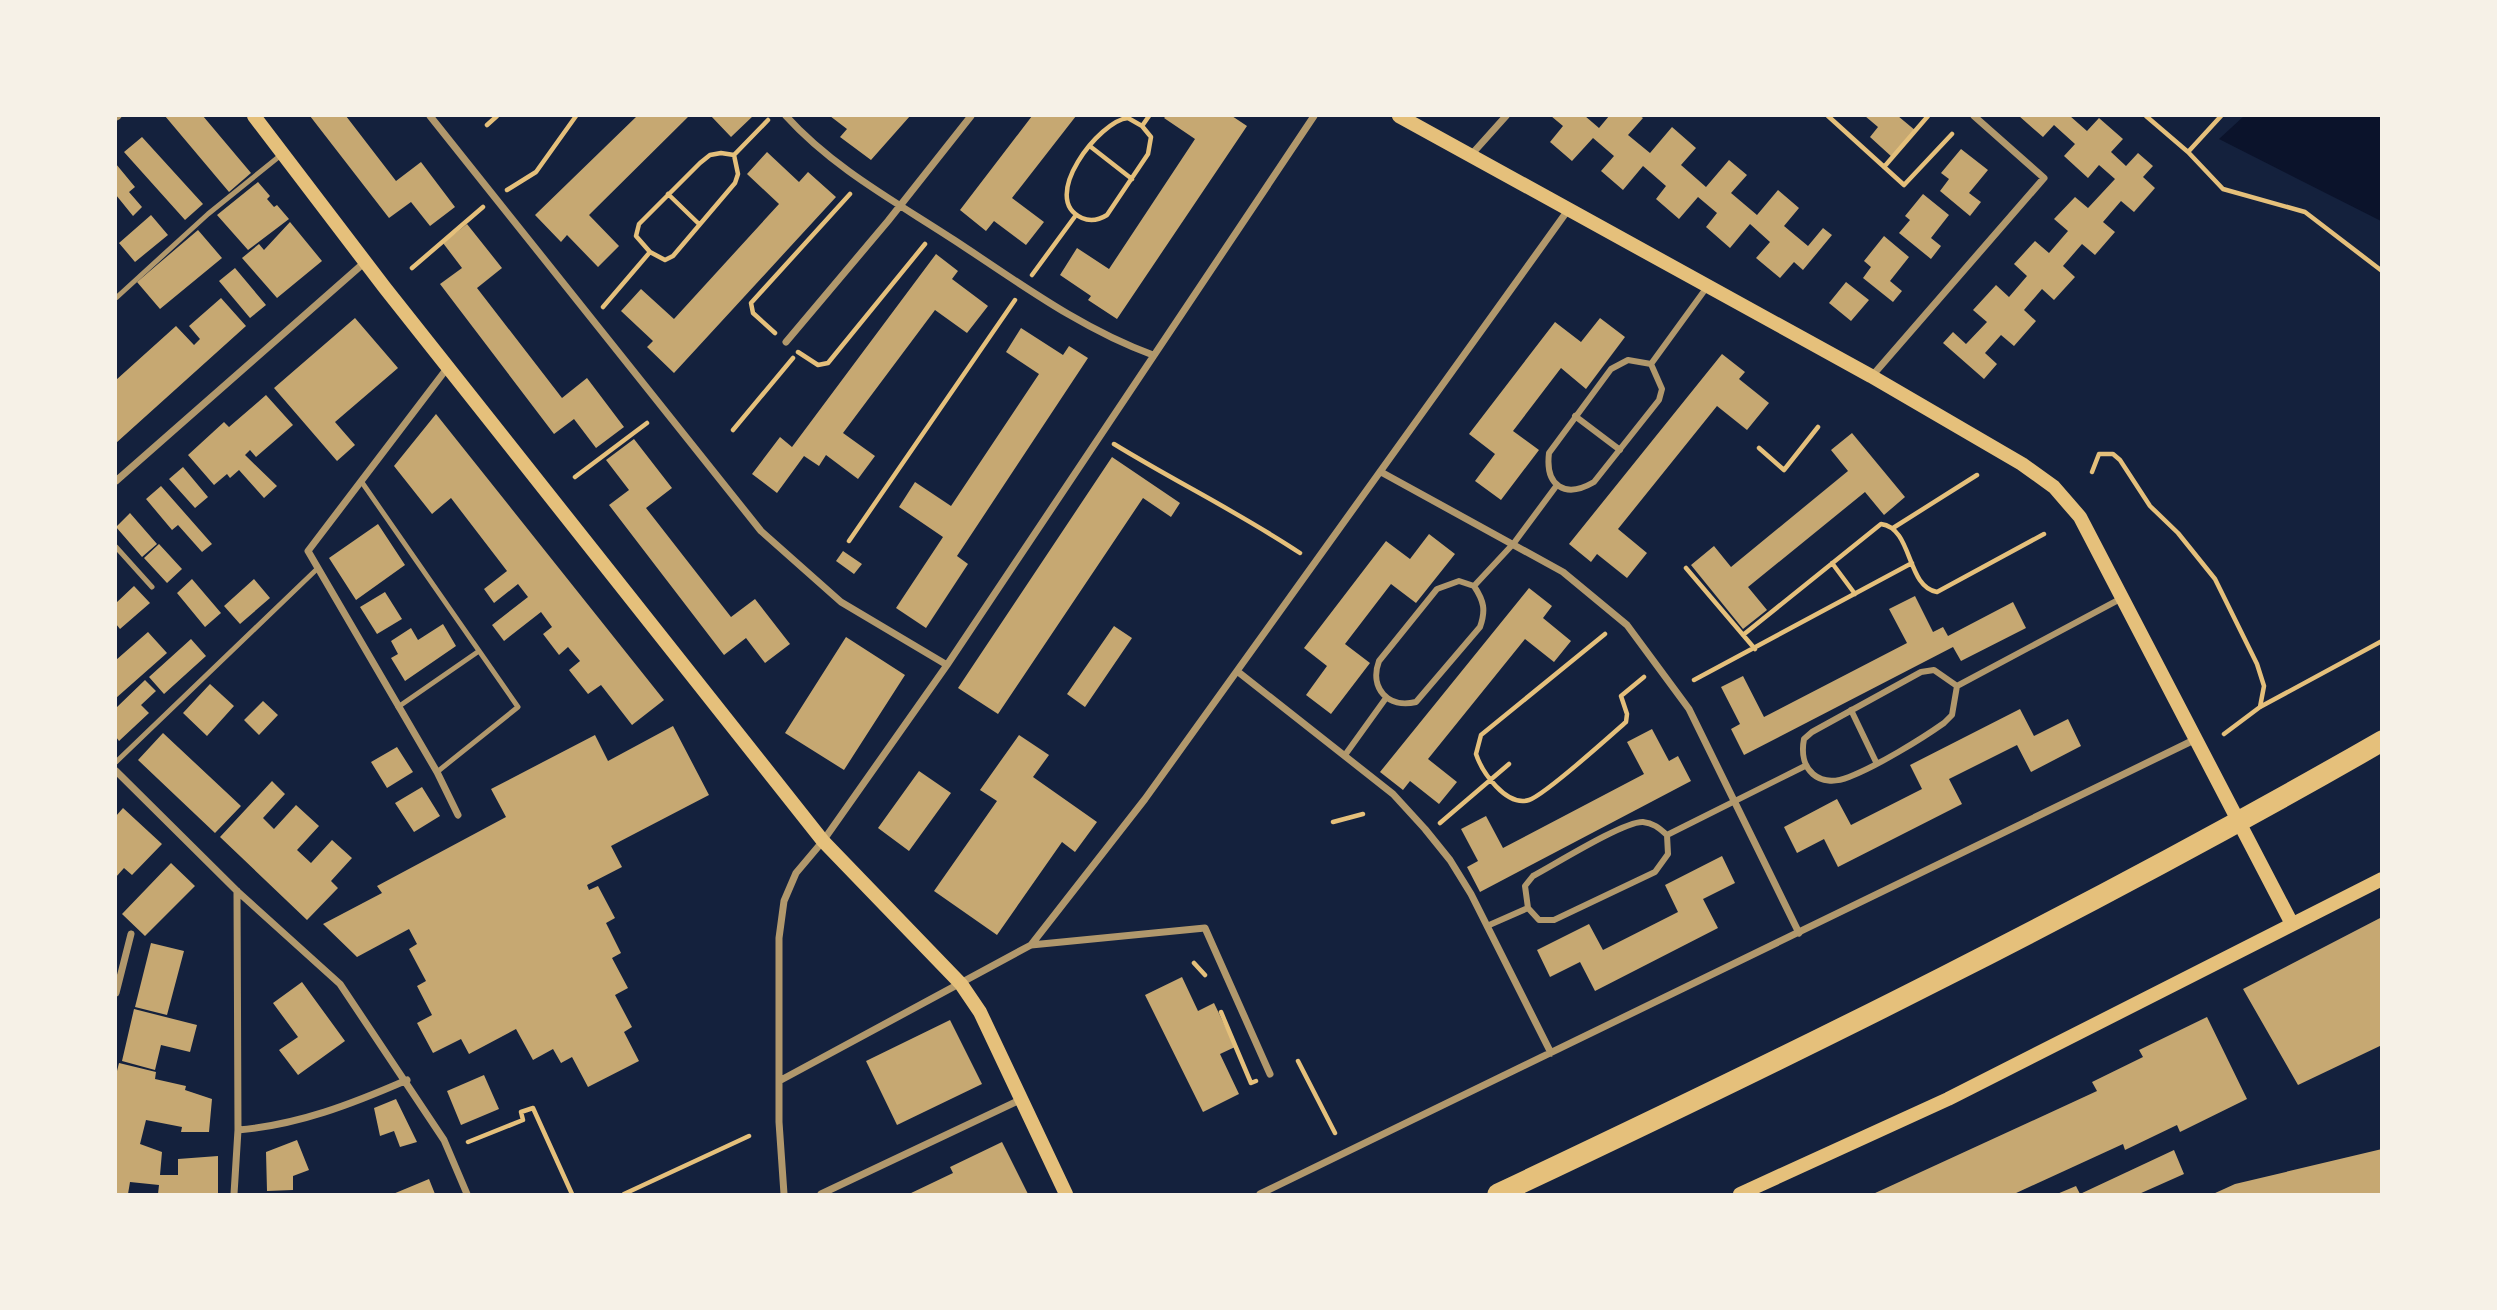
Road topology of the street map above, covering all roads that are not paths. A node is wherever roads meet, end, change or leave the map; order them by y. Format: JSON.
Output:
{"nodes":[{"id":1,"x":254,"y":116,"type":"edge"},
{"id":2,"x":430,"y":116,"type":"edge"},
{"id":3,"x":786,"y":116,"type":"edge"},
{"id":4,"x":971,"y":116,"type":"edge"},
{"id":5,"x":1314,"y":116,"type":"edge"},
{"id":6,"x":1399,"y":116,"type":"edge"},
{"id":7,"x":1506,"y":116,"type":"edge"},
{"id":8,"x":1974,"y":116,"type":"edge"},
{"id":9,"x":283,"y":153,"type":"junction"},
{"id":10,"x":1470,"y":156,"type":"junction"},
{"id":11,"x":901,"y":205,"type":"junction"},
{"id":12,"x":1568,"y":211,"type":"junction"},
{"id":13,"x":366,"y":261,"type":"junction"},
{"id":14,"x":1707,"y":288,"type":"junction"},
{"id":15,"x":116,"y":298,"type":"edge"},
{"id":16,"x":786,"y":342,"type":"dead end"},
{"id":17,"x":1153,"y":355,"type":"junction"},
{"id":18,"x":1651,"y":364,"type":"junction"},
{"id":19,"x":448,"y":367,"type":"junction"},
{"id":20,"x":1871,"y":376,"type":"junction"},
{"id":21,"x":1575,"y":416,"type":"junction"},
{"id":22,"x":1620,"y":450,"type":"junction"},
{"id":23,"x":1381,"y":472,"type":"junction"},
{"id":24,"x":116,"y":481,"type":"edge"},
{"id":25,"x":361,"y":481,"type":"junction"},
{"id":26,"x":1557,"y":485,"type":"junction"},
{"id":27,"x":1514,"y":543,"type":"junction"},
{"id":28,"x":116,"y":547,"type":"edge"},
{"id":29,"x":317,"y":568,"type":"junction"},
{"id":30,"x":1474,"y":586,"type":"junction"},
{"id":31,"x":152,"y":587,"type":"dead end"},
{"id":32,"x":2122,"y":598,"type":"junction"},
{"id":33,"x":480,"y":651,"type":"junction"},
{"id":34,"x":947,"y":665,"type":"junction"},
{"id":35,"x":1237,"y":671,"type":"junction"},
{"id":36,"x":1957,"y":686,"type":"junction"},
{"id":37,"x":1386,"y":698,"type":"junction"},
{"id":38,"x":398,"y":707,"type":"junction"},
{"id":39,"x":1852,"y":710,"type":"junction"},
{"id":40,"x":2194,"y":740,"type":"junction"},
{"id":41,"x":2382,"y":741,"type":"edge"},
{"id":42,"x":1345,"y":755,"type":"junction"},
{"id":43,"x":116,"y":762,"type":"edge"},
{"id":44,"x":1876,"y":762,"type":"junction"},
{"id":45,"x":1805,"y":766,"type":"junction"},
{"id":46,"x":116,"y":771,"type":"edge"},
{"id":47,"x":436,"y":772,"type":"junction"},
{"id":48,"x":1734,"y":802,"type":"junction"},
{"id":49,"x":458,"y":816,"type":"dead end"},
{"id":50,"x":1667,"y":835,"type":"junction"},
{"id":51,"x":823,"y":841,"type":"junction"},
{"id":52,"x":2382,"y":879,"type":"edge"},
{"id":53,"x":237,"y":891,"type":"junction"},
{"id":54,"x":1528,"y":908,"type":"junction"},
{"id":55,"x":2292,"y":924,"type":"junction"},
{"id":56,"x":1487,"y":926,"type":"junction"},
{"id":57,"x":1799,"y":933,"type":"junction"},
{"id":58,"x":131,"y":934,"type":"dead end"},
{"id":59,"x":1031,"y":945,"type":"junction"},
{"id":60,"x":961,"y":984,"type":"junction"},
{"id":61,"x":116,"y":993,"type":"edge"},
{"id":62,"x":1551,"y":1053,"type":"junction"},
{"id":63,"x":1270,"y":1074,"type":"dead end"},
{"id":64,"x":407,"y":1080,"type":"junction"},
{"id":65,"x":781,"y":1080,"type":"junction"},
{"id":66,"x":1020,"y":1100,"type":"junction"},
{"id":67,"x":238,"y":1130,"type":"junction"},
{"id":68,"x":234,"y":1195,"type":"edge"},
{"id":69,"x":467,"y":1195,"type":"edge"},
{"id":70,"x":784,"y":1195,"type":"edge"},
{"id":71,"x":821,"y":1195,"type":"edge"},
{"id":72,"x":1066,"y":1195,"type":"edge"},
{"id":73,"x":1260,"y":1195,"type":"edge"},
{"id":74,"x":1499,"y":1195,"type":"edge"},
{"id":75,"x":1505,"y":1195,"type":"edge"},
{"id":76,"x":1740,"y":1195,"type":"edge"}],
"edges":[{"from":1,"to":9,"type":"main road"},
{"from":2,"to":34,"type":"street"},
{"from":3,"to":11,"type":"street"},
{"from":4,"to":11,"type":"street"},
{"from":5,"to":17,"type":"street"},
{"from":6,"to":10,"type":"main road"},
{"from":7,"to":10,"type":"street"},
{"from":8,"to":20,"type":"street"},
{"from":9,"to":13,"type":"main road"},
{"from":9,"to":15,"type":"lane"},
{"from":10,"to":12,"type":"main road"},
{"from":11,"to":16,"type":"street"},
{"from":11,"to":17,"type":"street"},
{"from":12,"to":14,"type":"main road"},
{"from":12,"to":23,"type":"street"},
{"from":13,"to":19,"type":"main road"},
{"from":13,"to":24,"type":"street"},
{"from":14,"to":18,"type":"street"},
{"from":14,"to":20,"type":"main road"},
{"from":17,"to":34,"type":"street"},
{"from":18,"to":21,"type":"street"},
{"from":18,"to":22,"type":"street"},
{"from":19,"to":25,"type":"street"},
{"from":19,"to":51,"type":"main road"},
{"from":20,"to":32,"type":"main road"},
{"from":21,"to":22,"type":"street"},
{"from":21,"to":26,"type":"street"},
{"from":22,"to":26,"type":"street"},
{"from":23,"to":27,"type":"street"},
{"from":23,"to":35,"type":"street"},
{"from":25,"to":29,"type":"street"},
{"from":25,"to":33,"type":"lane"},
{"from":26,"to":27,"type":"street"},
{"from":27,"to":30,"type":"street"},
{"from":27,"to":48,"type":"street"},
{"from":28,"to":31,"type":"lane"},
{"from":29,"to":38,"type":"street"},
{"from":29,"to":43,"type":"lane"},
{"from":30,"to":37,"type":"street"},
{"from":30,"to":37,"type":"street"},
{"from":32,"to":36,"type":"street"},
{"from":32,"to":40,"type":"main road"},
{"from":33,"to":38,"type":"lane"},
{"from":33,"to":47,"type":"lane"},
{"from":34,"to":51,"type":"street"},
{"from":35,"to":42,"type":"street"},
{"from":35,"to":59,"type":"street"},
{"from":36,"to":39,"type":"street"},
{"from":36,"to":44,"type":"street"},
{"from":37,"to":42,"type":"street"},
{"from":38,"to":47,"type":"street"},
{"from":39,"to":44,"type":"street"},
{"from":39,"to":45,"type":"street"},
{"from":40,"to":55,"type":"main road"},
{"from":40,"to":57,"type":"street"},
{"from":41,"to":74,"type":"highway"},
{"from":41,"to":75,"type":"highway"},
{"from":42,"to":56,"type":"street"},
{"from":44,"to":45,"type":"street"},
{"from":45,"to":48,"type":"street"},
{"from":46,"to":53,"type":"street"},
{"from":47,"to":49,"type":"street"},
{"from":48,"to":50,"type":"street"},
{"from":48,"to":57,"type":"street"},
{"from":50,"to":54,"type":"street"},
{"from":50,"to":54,"type":"street"},
{"from":51,"to":60,"type":"main road"},
{"from":51,"to":65,"type":"street"},
{"from":52,"to":55,"type":"main road"},
{"from":53,"to":64,"type":"street"},
{"from":53,"to":67,"type":"street"},
{"from":54,"to":56,"type":"street"},
{"from":55,"to":76,"type":"main road"},
{"from":56,"to":62,"type":"street"},
{"from":57,"to":62,"type":"street"},
{"from":58,"to":61,"type":"street"},
{"from":59,"to":60,"type":"street"},
{"from":59,"to":63,"type":"street"},
{"from":60,"to":65,"type":"street"},
{"from":60,"to":66,"type":"main road"},
{"from":62,"to":73,"type":"street"},
{"from":64,"to":67,"type":"street"},
{"from":64,"to":69,"type":"street"},
{"from":65,"to":70,"type":"street"},
{"from":66,"to":71,"type":"street"},
{"from":66,"to":72,"type":"main road"},
{"from":67,"to":68,"type":"street"}]}
